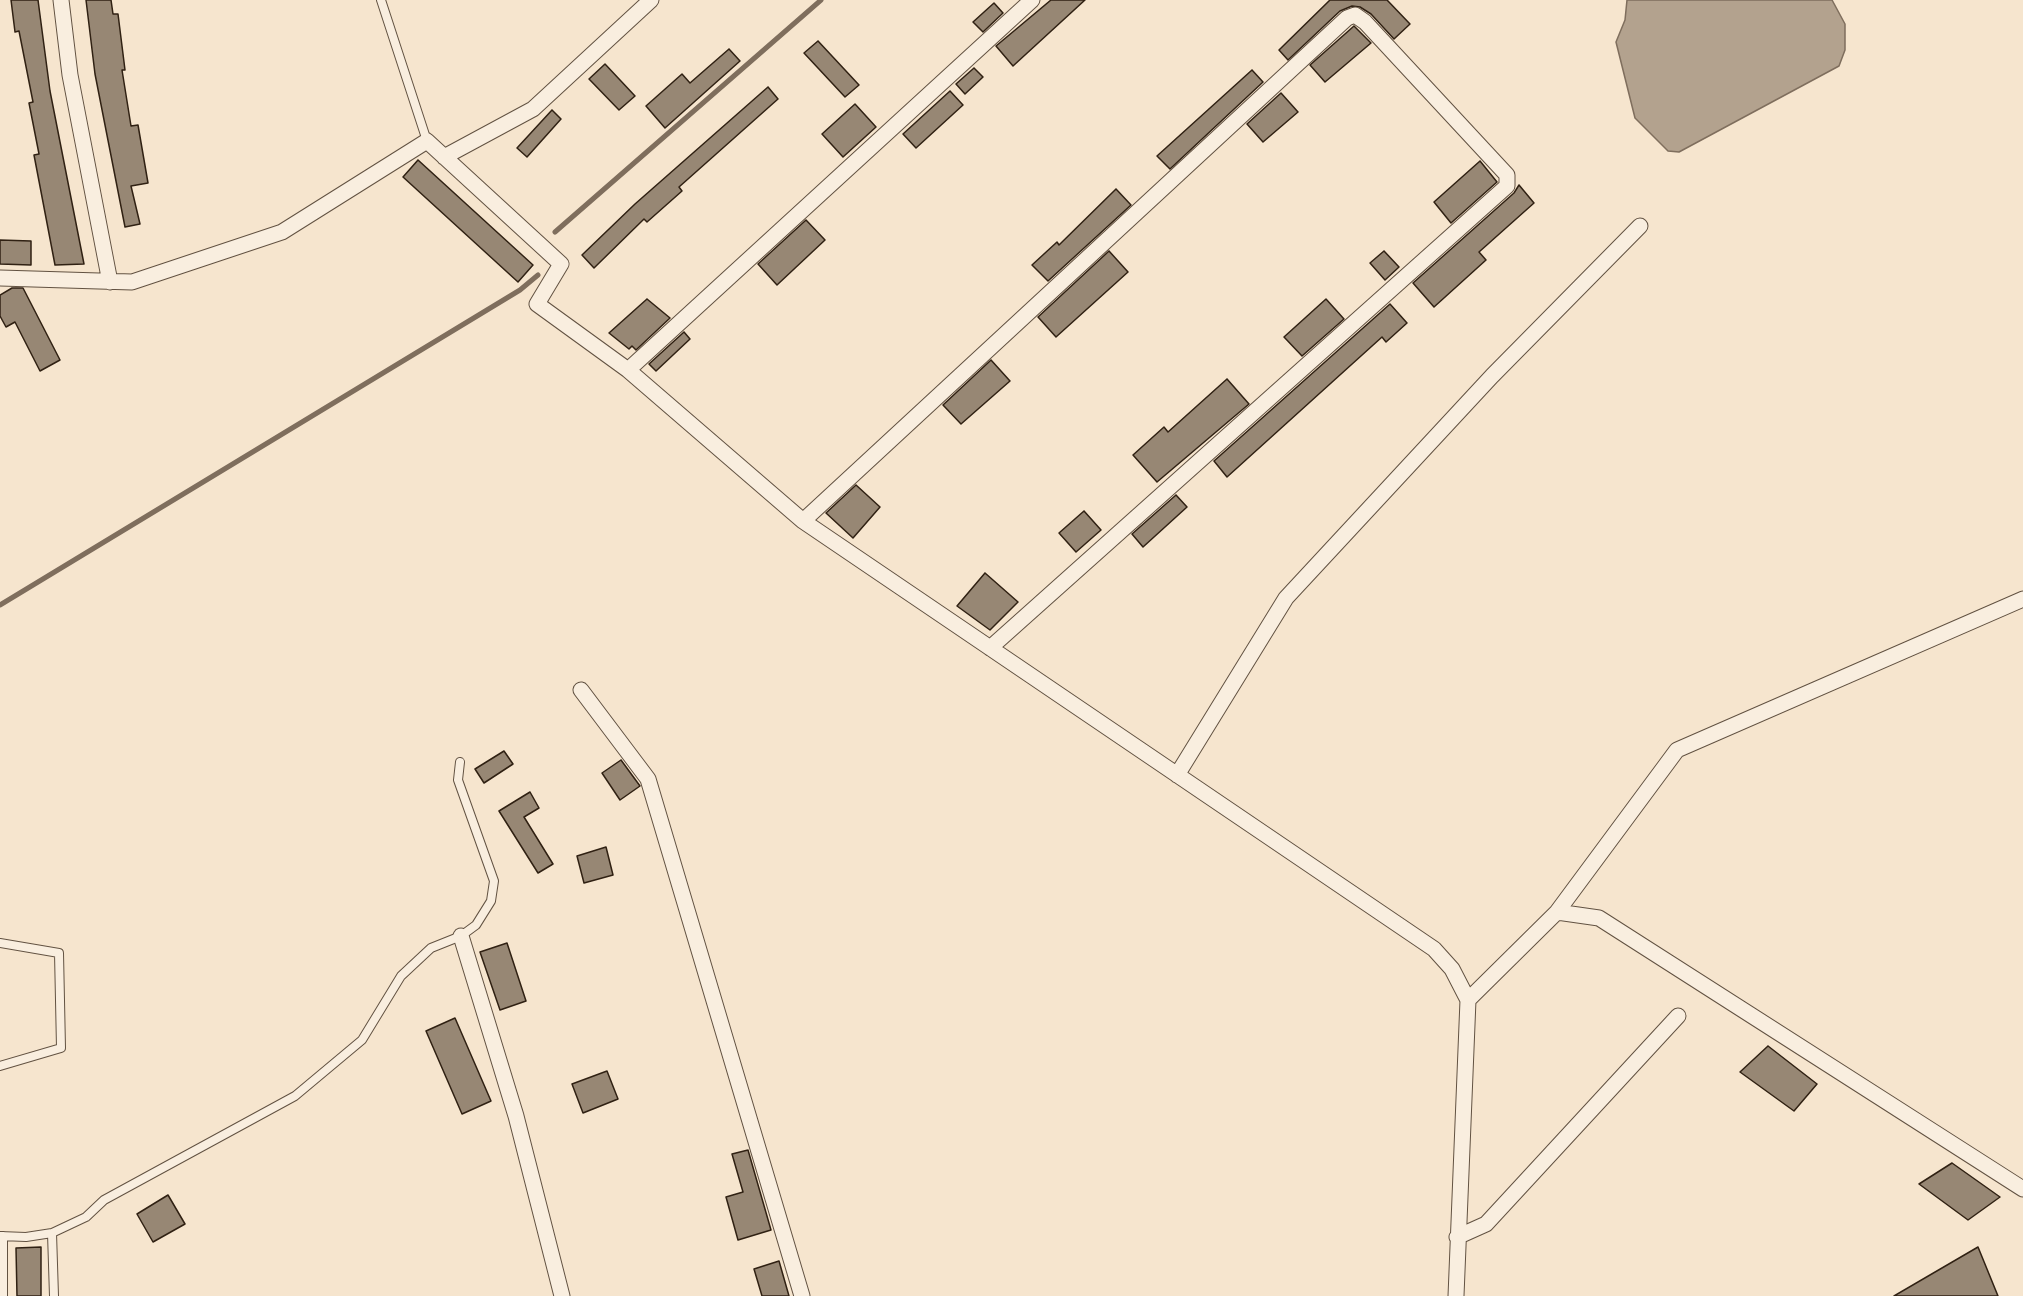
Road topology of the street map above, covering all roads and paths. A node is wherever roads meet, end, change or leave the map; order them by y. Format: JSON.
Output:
{"nodes":[{"id":1,"x":61,"y":0,"type":"edge"},
{"id":2,"x":381,"y":0,"type":"edge"},
{"id":3,"x":651,"y":0,"type":"edge"},
{"id":4,"x":1032,"y":0,"type":"edge"},
{"id":5,"x":427,"y":141,"type":"junction"},
{"id":6,"x":444,"y":157,"type":"junction"},
{"id":7,"x":1640,"y":226,"type":"dead end"},
{"id":8,"x":0,"y":278,"type":"edge"},
{"id":9,"x":110,"y":282,"type":"junction"},
{"id":10,"x":628,"y":370,"type":"junction"},
{"id":11,"x":803,"y":521,"type":"junction"},
{"id":12,"x":2023,"y":599,"type":"edge"},
{"id":13,"x":990,"y":648,"type":"junction"},
{"id":14,"x":581,"y":690,"type":"dead end"},
{"id":15,"x":460,"y":762,"type":"dead end"},
{"id":16,"x":1177,"y":775,"type":"junction"},
{"id":17,"x":1557,"y":912,"type":"junction"},
{"id":18,"x":461,"y":936,"type":"junction"},
{"id":19,"x":0,"y":943,"type":"edge"},
{"id":20,"x":1468,"y":1000,"type":"junction"},
{"id":21,"x":1678,"y":1016,"type":"dead end"},
{"id":22,"x":0,"y":1066,"type":"edge"},
{"id":23,"x":2023,"y":1189,"type":"edge"},
{"id":24,"x":52,"y":1233,"type":"junction"},
{"id":25,"x":2,"y":1236,"type":"edge"},
{"id":26,"x":1457,"y":1238,"type":"junction"},
{"id":27,"x":3,"y":1296,"type":"edge"},
{"id":28,"x":54,"y":1296,"type":"edge"},
{"id":29,"x":562,"y":1296,"type":"edge"},
{"id":30,"x":802,"y":1296,"type":"edge"},
{"id":31,"x":1456,"y":1296,"type":"edge"}],
"edges":[{"from":1,"to":9,"type":"street"},
{"from":2,"to":5,"type":"lane"},
{"from":3,"to":6,"type":"street"},
{"from":4,"to":10,"type":"street"},
{"from":5,"to":6,"type":"street"},
{"from":5,"to":9,"type":"street"},
{"from":6,"to":10,"type":"street"},
{"from":7,"to":16,"type":"street"},
{"from":8,"to":9,"type":"street"},
{"from":10,"to":11,"type":"street"},
{"from":11,"to":13,"type":"street"},
{"from":11,"to":13,"type":"street"},
{"from":12,"to":17,"type":"street"},
{"from":13,"to":16,"type":"street"},
{"from":14,"to":30,"type":"street"},
{"from":15,"to":18,"type":"lane"},
{"from":16,"to":20,"type":"street"},
{"from":17,"to":20,"type":"street"},
{"from":17,"to":23,"type":"street"},
{"from":18,"to":24,"type":"lane"},
{"from":18,"to":29,"type":"street"},
{"from":19,"to":22,"type":"lane"},
{"from":20,"to":26,"type":"street"},
{"from":21,"to":26,"type":"street"},
{"from":24,"to":25,"type":"lane"},
{"from":24,"to":28,"type":"lane"},
{"from":25,"to":27,"type":"lane"},
{"from":26,"to":31,"type":"street"}]}
